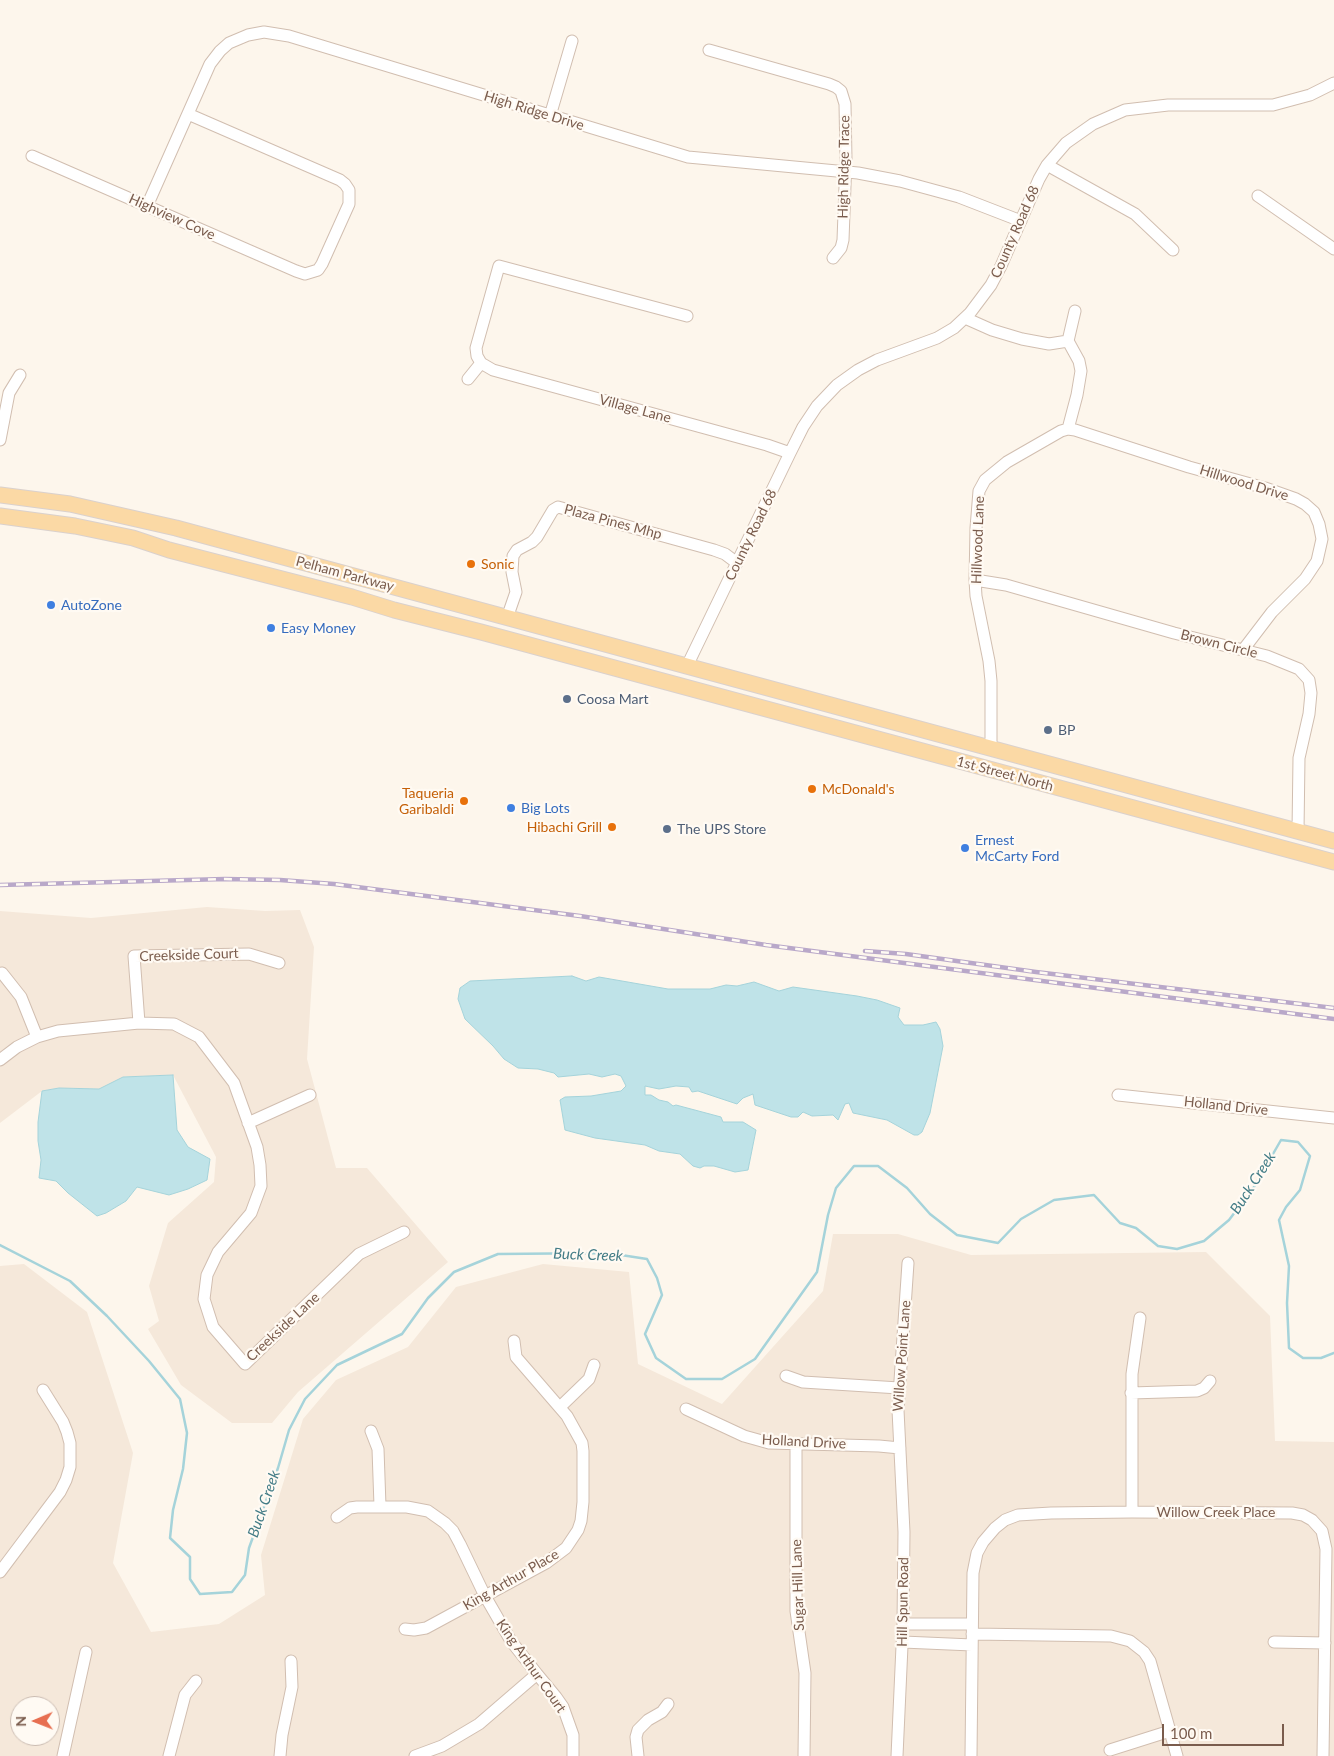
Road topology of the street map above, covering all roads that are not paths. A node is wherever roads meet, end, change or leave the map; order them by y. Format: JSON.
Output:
{"nodes":[{"id":1,"x":572,"y":41,"type":"dead end"},
{"id":2,"x":710,"y":50,"type":"dead end"},
{"id":3,"x":1334,"y":83,"type":"edge"},
{"id":4,"x":188,"y":114,"type":"junction"},
{"id":5,"x":550,"y":116,"type":"junction"},
{"id":6,"x":32,"y":156,"type":"dead end"},
{"id":7,"x":1047,"y":165,"type":"junction"},
{"id":8,"x":845,"y":172,"type":"junction"},
{"id":9,"x":1258,"y":196,"type":"dead end"},
{"id":10,"x":147,"y":206,"type":"junction"},
{"id":11,"x":1021,"y":221,"type":"junction"},
{"id":12,"x":1334,"y":249,"type":"edge"},
{"id":13,"x":1173,"y":250,"type":"dead end"},
{"id":14,"x":833,"y":258,"type":"dead end"},
{"id":15,"x":1075,"y":311,"type":"dead end"},
{"id":16,"x":687,"y":316,"type":"dead end"},
{"id":17,"x":965,"y":318,"type":"junction"},
{"id":18,"x":1068,"y":342,"type":"junction"},
{"id":19,"x":481,"y":363,"type":"junction"},
{"id":20,"x":20,"y":375,"type":"dead end"},
{"id":21,"x":468,"y":379,"type":"dead end"},
{"id":22,"x":1068,"y":429,"type":"junction"},
{"id":23,"x":0,"y":440,"type":"edge"},
{"id":24,"x":790,"y":453,"type":"junction"},
{"id":25,"x":0,"y":495,"type":"edge"},
{"id":26,"x":105,"y":511,"type":"junction"},
{"id":27,"x":0,"y":516,"type":"edge"},
{"id":28,"x":100,"y":531,"type":"junction"},
{"id":29,"x":200,"y":535,"type":"junction"},
{"id":30,"x":196,"y":557,"type":"junction"},
{"id":31,"x":737,"y":563,"type":"junction"},
{"id":32,"x":352,"y":576,"type":"junction"},
{"id":33,"x":975,"y":580,"type":"junction"},
{"id":34,"x":346,"y":596,"type":"junction"},
{"id":35,"x":474,"y":610,"type":"junction"},
{"id":36,"x":507,"y":618,"type":"junction"},
{"id":37,"x":471,"y":629,"type":"junction"},
{"id":38,"x":1242,"y":650,"type":"junction"},
{"id":39,"x":688,"y":666,"type":"junction"},
{"id":40,"x":676,"y":685,"type":"junction"},
{"id":41,"x":786,"y":693,"type":"junction"},
{"id":42,"x":780,"y":713,"type":"junction"},
{"id":43,"x":883,"y":720,"type":"junction"},
{"id":44,"x":879,"y":740,"type":"junction"},
{"id":45,"x":991,"y":748,"type":"junction"},
{"id":46,"x":989,"y":769,"type":"junction"},
{"id":47,"x":1068,"y":769,"type":"junction"},
{"id":48,"x":1062,"y":789,"type":"junction"},
{"id":49,"x":1182,"y":800,"type":"junction"},
{"id":50,"x":1177,"y":820,"type":"junction"},
{"id":51,"x":1298,"y":831,"type":"junction"},
{"id":52,"x":1334,"y":841,"type":"edge"},
{"id":53,"x":1292,"y":851,"type":"junction"},
{"id":54,"x":1334,"y":862,"type":"edge"},
{"id":55,"x":279,"y":963,"type":"dead end"},
{"id":56,"x":2,"y":973,"type":"dead end"},
{"id":57,"x":139,"y":1023,"type":"junction"},
{"id":58,"x":37,"y":1037,"type":"junction"},
{"id":59,"x":0,"y":1060,"type":"edge"},
{"id":60,"x":310,"y":1095,"type":"dead end"},
{"id":61,"x":1118,"y":1095,"type":"dead end"},
{"id":62,"x":1334,"y":1118,"type":"edge"},
{"id":63,"x":248,"y":1123,"type":"junction"},
{"id":64,"x":404,"y":1232,"type":"dead end"},
{"id":65,"x":908,"y":1263,"type":"dead end"},
{"id":66,"x":1140,"y":1318,"type":"dead end"},
{"id":67,"x":514,"y":1341,"type":"dead end"},
{"id":68,"x":594,"y":1365,"type":"dead end"},
{"id":69,"x":786,"y":1376,"type":"dead end"},
{"id":70,"x":1210,"y":1382,"type":"dead end"},
{"id":71,"x":899,"y":1388,"type":"junction"},
{"id":72,"x":43,"y":1390,"type":"dead end"},
{"id":73,"x":1131,"y":1393,"type":"junction"},
{"id":74,"x":560,"y":1407,"type":"junction"},
{"id":75,"x":686,"y":1408,"type":"dead end"},
{"id":76,"x":371,"y":1430,"type":"dead end"},
{"id":77,"x":796,"y":1444,"type":"junction"},
{"id":78,"x":900,"y":1448,"type":"junction"},
{"id":79,"x":380,"y":1506,"type":"junction"},
{"id":80,"x":1132,"y":1512,"type":"junction"},
{"id":81,"x":337,"y":1516,"type":"dead end"},
{"id":82,"x":2,"y":1566,"type":"edge"},
{"id":83,"x":485,"y":1596,"type":"junction"},
{"id":84,"x":903,"y":1624,"type":"junction"},
{"id":85,"x":405,"y":1629,"type":"dead end"},
{"id":86,"x":972,"y":1634,"type":"junction"},
{"id":87,"x":903,"y":1642,"type":"junction"},
{"id":88,"x":1274,"y":1642,"type":"dead end"},
{"id":89,"x":1325,"y":1643,"type":"junction"},
{"id":90,"x":86,"y":1652,"type":"dead end"},
{"id":91,"x":291,"y":1661,"type":"dead end"},
{"id":92,"x":537,"y":1674,"type":"junction"},
{"id":93,"x":196,"y":1681,"type":"dead end"},
{"id":94,"x":668,"y":1704,"type":"dead end"},
{"id":95,"x":1170,"y":1731,"type":"junction"},
{"id":96,"x":1110,"y":1750,"type":"dead end"},
{"id":97,"x":63,"y":1756,"type":"edge"},
{"id":98,"x":169,"y":1756,"type":"edge"},
{"id":99,"x":280,"y":1756,"type":"edge"},
{"id":100,"x":414,"y":1756,"type":"edge"},
{"id":101,"x":573,"y":1756,"type":"edge"},
{"id":102,"x":638,"y":1756,"type":"edge"},
{"id":103,"x":804,"y":1756,"type":"edge"},
{"id":104,"x":896,"y":1756,"type":"edge"},
{"id":105,"x":971,"y":1756,"type":"edge"},
{"id":106,"x":1177,"y":1756,"type":"edge"},
{"id":107,"x":1323,"y":1756,"type":"edge"}],
"edges":[{"from":1,"to":5,"type":"street"},
{"from":2,"to":8,"type":"street","name":"High Ridge Trace"},
{"from":3,"to":7,"type":"street","name":"County Road 68"},
{"from":4,"to":5,"type":"street","name":"High Ridge Drive"},
{"from":4,"to":10,"type":"street","name":"High Ridge Drive"},
{"from":4,"to":10,"type":"street","name":"Highview Cove"},
{"from":5,"to":8,"type":"street","name":"High Ridge Drive"},
{"from":6,"to":10,"type":"street","name":"Highview Cove"},
{"from":7,"to":11,"type":"street","name":"County Road 68"},
{"from":7,"to":13,"type":"street"},
{"from":8,"to":11,"type":"street","name":"High Ridge Drive"},
{"from":8,"to":14,"type":"street","name":"High Ridge Trace"},
{"from":9,"to":12,"type":"street"},
{"from":11,"to":17,"type":"street","name":"County Road 68"},
{"from":15,"to":18,"type":"street"},
{"from":16,"to":19,"type":"street"},
{"from":17,"to":18,"type":"street"},
{"from":17,"to":24,"type":"street","name":"County Road 68"},
{"from":18,"to":22,"type":"street"},
{"from":19,"to":21,"type":"street"},
{"from":19,"to":24,"type":"street","name":"Village Lane"},
{"from":20,"to":23,"type":"street"},
{"from":22,"to":33,"type":"street","name":"Hillwood Lane"},
{"from":22,"to":38,"type":"street","name":"Hillwood Drive"},
{"from":24,"to":31,"type":"street","name":"County Road 68"},
{"from":25,"to":26,"type":"main road","name":"Pelham Parkway"},
{"from":26,"to":28,"type":"main road"},
{"from":26,"to":29,"type":"main road","name":"Pelham Parkway"},
{"from":27,"to":28,"type":"main road","name":"Pelham Parkway"},
{"from":28,"to":30,"type":"main road","name":"Pelham Parkway"},
{"from":29,"to":30,"type":"main road"},
{"from":29,"to":32,"type":"main road","name":"Pelham Parkway"},
{"from":30,"to":34,"type":"main road","name":"Pelham Parkway"},
{"from":31,"to":36,"type":"street","name":"Plaza Pines Mhp"},
{"from":31,"to":39,"type":"street","name":"County Road 68"},
{"from":32,"to":34,"type":"main road"},
{"from":32,"to":35,"type":"main road","name":"Pelham Parkway"},
{"from":33,"to":38,"type":"street","name":"Brown Circle"},
{"from":33,"to":45,"type":"street","name":"Hillwood Lane"},
{"from":34,"to":37,"type":"main road","name":"Pelham Parkway"},
{"from":35,"to":36,"type":"main road","name":"Pelham Parkway"},
{"from":35,"to":37,"type":"main road"},
{"from":36,"to":39,"type":"main road","name":"Pelham Parkway"},
{"from":37,"to":40,"type":"main road","name":"Pelham Parkway"},
{"from":38,"to":51,"type":"street","name":"Brown Circle"},
{"from":39,"to":40,"type":"main road"},
{"from":39,"to":41,"type":"main road","name":"1st Street North"},
{"from":40,"to":42,"type":"main road","name":"1st Street North"},
{"from":41,"to":42,"type":"main road"},
{"from":41,"to":43,"type":"main road","name":"1st Street North"},
{"from":42,"to":44,"type":"main road","name":"1st Street North"},
{"from":43,"to":44,"type":"main road"},
{"from":43,"to":45,"type":"main road","name":"1st Street North"},
{"from":44,"to":46,"type":"main road","name":"1st Street North"},
{"from":45,"to":46,"type":"main road"},
{"from":45,"to":47,"type":"main road","name":"1st Street North"},
{"from":46,"to":48,"type":"main road","name":"1st Street North"},
{"from":47,"to":48,"type":"main road"},
{"from":47,"to":49,"type":"main road","name":"1st Street North"},
{"from":48,"to":50,"type":"main road","name":"1st Street North"},
{"from":49,"to":50,"type":"main road"},
{"from":49,"to":51,"type":"main road","name":"1st Street North"},
{"from":50,"to":53,"type":"main road","name":"1st Street North"},
{"from":51,"to":52,"type":"main road","name":"1st Street North"},
{"from":51,"to":53,"type":"main road"},
{"from":53,"to":54,"type":"main road","name":"1st Street North"},
{"from":55,"to":57,"type":"street","name":"Creekside Court"},
{"from":56,"to":58,"type":"street"},
{"from":57,"to":58,"type":"street","name":"Creekside Lane"},
{"from":57,"to":63,"type":"street","name":"Creekside Lane"},
{"from":58,"to":59,"type":"street","name":"Creekside Lane"},
{"from":60,"to":63,"type":"street"},
{"from":61,"to":62,"type":"street","name":"Holland Drive"},
{"from":63,"to":64,"type":"street","name":"Creekside Lane"},
{"from":65,"to":71,"type":"street","name":"Willow Point Lane"},
{"from":66,"to":73,"type":"street"},
{"from":67,"to":74,"type":"street","name":"King Arthur Place"},
{"from":68,"to":74,"type":"street"},
{"from":69,"to":71,"type":"street"},
{"from":70,"to":73,"type":"street"},
{"from":71,"to":78,"type":"street","name":"Willow Point Lane"},
{"from":72,"to":82,"type":"street"},
{"from":73,"to":80,"type":"street"},
{"from":74,"to":83,"type":"street","name":"King Arthur Place"},
{"from":75,"to":77,"type":"street","name":"Holland Drive"},
{"from":76,"to":79,"type":"street"},
{"from":77,"to":78,"type":"street","name":"Holland Drive"},
{"from":77,"to":103,"type":"street","name":"Sugar Hill Lane"},
{"from":78,"to":84,"type":"street","name":"Hill Spun Road"},
{"from":79,"to":81,"type":"street","name":"King Arthur Court"},
{"from":79,"to":83,"type":"street","name":"King Arthur Court"},
{"from":80,"to":86,"type":"street","name":"Willow Creek Place"},
{"from":80,"to":89,"type":"street","name":"Willow Creek Place"},
{"from":83,"to":85,"type":"street","name":"King Arthur Place"},
{"from":83,"to":92,"type":"street","name":"King Arthur Court"},
{"from":84,"to":86,"type":"street"},
{"from":84,"to":87,"type":"street","name":"Hill Spun Road"},
{"from":86,"to":87,"type":"street"},
{"from":86,"to":95,"type":"street"},
{"from":86,"to":105,"type":"street","name":"Willow Creek Place"},
{"from":87,"to":104,"type":"street","name":"Hill Spun Road"},
{"from":88,"to":89,"type":"street"},
{"from":89,"to":107,"type":"street","name":"Willow Creek Place"},
{"from":90,"to":97,"type":"street"},
{"from":91,"to":99,"type":"street"},
{"from":92,"to":100,"type":"street"},
{"from":92,"to":101,"type":"street","name":"King Arthur Court"},
{"from":93,"to":98,"type":"street"},
{"from":94,"to":102,"type":"street"},
{"from":95,"to":96,"type":"street"},
{"from":95,"to":106,"type":"street"}]}
